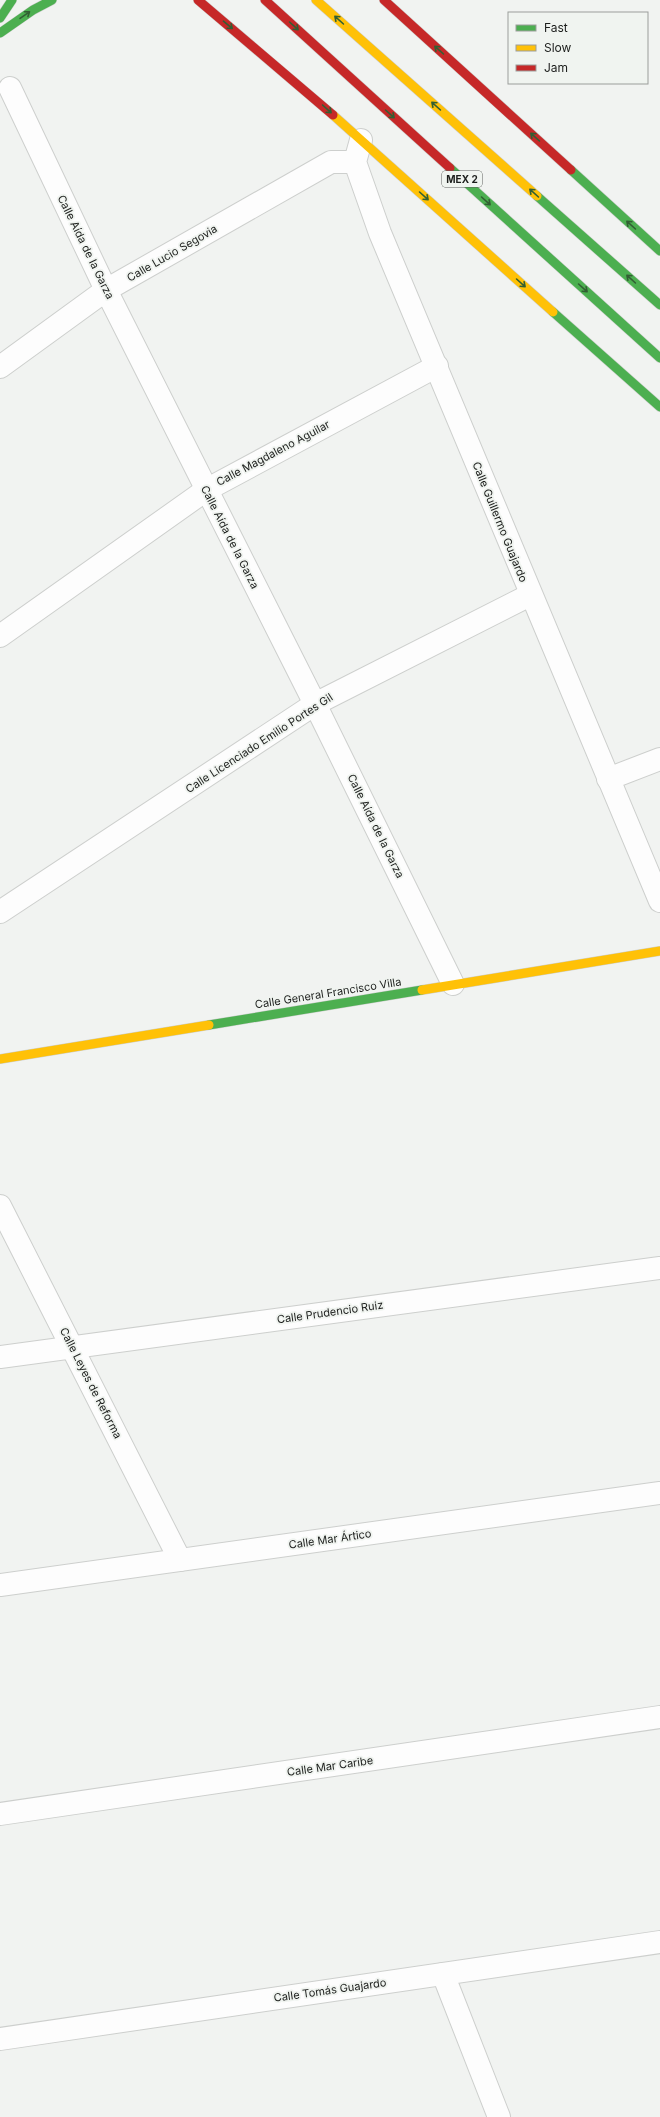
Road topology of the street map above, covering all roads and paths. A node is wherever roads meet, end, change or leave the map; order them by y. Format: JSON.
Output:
{"nodes":[{"id":1,"x":12,"y":0,"type":"edge"},
{"id":2,"x":52,"y":0,"type":"edge"},
{"id":3,"x":265,"y":0,"type":"edge"},
{"id":4,"x":316,"y":0,"type":"edge"},
{"id":5,"x":384,"y":0,"type":"edge"},
{"id":6,"x":202,"y":2,"type":"edge"},
{"id":7,"x":0,"y":18,"type":"edge"},
{"id":8,"x":0,"y":33,"type":"edge"},
{"id":9,"x":10,"y":88,"type":"dead end"},
{"id":10,"x":361,"y":140,"type":"junction"},
{"id":11,"x":354,"y":162,"type":"junction"},
{"id":12,"x":660,"y":251,"type":"edge"},
{"id":13,"x":106,"y":290,"type":"junction"},
{"id":14,"x":660,"y":305,"type":"edge"},
{"id":15,"x":660,"y":358,"type":"edge"},
{"id":16,"x":437,"y":366,"type":"junction"},
{"id":17,"x":0,"y":367,"type":"edge"},
{"id":18,"x":660,"y":407,"type":"edge"},
{"id":19,"x":206,"y":490,"type":"junction"},
{"id":20,"x":530,"y":595,"type":"junction"},
{"id":21,"x":0,"y":636,"type":"edge"},
{"id":22,"x":316,"y":704,"type":"junction"},
{"id":23,"x":660,"y":759,"type":"edge"},
{"id":24,"x":608,"y":779,"type":"junction"},
{"id":25,"x":660,"y":901,"type":"edge"},
{"id":26,"x":0,"y":912,"type":"edge"},
{"id":27,"x":660,"y":951,"type":"edge"},
{"id":28,"x":453,"y":984,"type":"junction"},
{"id":29,"x":0,"y":1059,"type":"edge"},
{"id":30,"x":0,"y":1206,"type":"edge"},
{"id":31,"x":660,"y":1268,"type":"edge"},
{"id":32,"x":72,"y":1346,"type":"junction"},
{"id":33,"x":0,"y":1357,"type":"edge"},
{"id":34,"x":660,"y":1493,"type":"edge"},
{"id":35,"x":180,"y":1560,"type":"junction"},
{"id":36,"x":0,"y":1585,"type":"edge"},
{"id":37,"x":660,"y":1717,"type":"edge"},
{"id":38,"x":0,"y":1814,"type":"edge"},
{"id":39,"x":660,"y":1942,"type":"edge"},
{"id":40,"x":443,"y":1974,"type":"junction"},
{"id":41,"x":0,"y":2039,"type":"edge"},
{"id":42,"x":499,"y":2117,"type":"edge"}],
"edges":[{"from":1,"to":7,"type":"main road"},
{"from":8,"to":2,"type":"main road","one_way":true},
{"from":3,"to":15,"type":"main road","number":"MEX 2","one_way":true},
{"from":14,"to":4,"type":"main road","one_way":true},
{"from":12,"to":5,"type":"main road","one_way":true},
{"from":6,"to":10,"type":"main road","one_way":true},
{"from":9,"to":13,"type":"street","name":"Calle Aída de la Garza"},
{"from":10,"to":11,"type":"street"},
{"from":10,"to":18,"type":"main road","one_way":true},
{"from":11,"to":13,"type":"street","name":"Calle Lucio Segovia"},
{"from":11,"to":16,"type":"street","name":"Calle Guillermo Guajardo"},
{"from":13,"to":17,"type":"street","name":"Calle Lucio Segovia"},
{"from":13,"to":19,"type":"street","name":"Calle Aída de la Garza"},
{"from":16,"to":19,"type":"street","name":"Calle Magdaleno Aguilar"},
{"from":16,"to":20,"type":"street","name":"Calle Guillermo Guajardo"},
{"from":19,"to":21,"type":"street","name":"Calle Magdaleno Aguilar"},
{"from":19,"to":22,"type":"street","name":"Calle Aída de la Garza"},
{"from":20,"to":22,"type":"street","name":"Calle Licenciado Emilio Portes Gil"},
{"from":20,"to":24,"type":"street","name":"Calle Guillermo Guajardo"},
{"from":22,"to":26,"type":"street","name":"Calle Licenciado Emilio Portes Gil"},
{"from":22,"to":28,"type":"street","name":"Calle Aída de la Garza"},
{"from":23,"to":24,"type":"street"},
{"from":24,"to":25,"type":"street","name":"Calle Guillermo Guajardo"},
{"from":27,"to":28,"type":"main road","name":"Calle General Francisco Villa"},
{"from":28,"to":29,"type":"main road","name":"Calle General Francisco Villa"},
{"from":30,"to":32,"type":"street","name":"Calle Leyes de Reforma"},
{"from":31,"to":32,"type":"street","name":"Calle Prudencio Ruiz"},
{"from":32,"to":33,"type":"street","name":"Calle Prudencio Ruiz"},
{"from":32,"to":35,"type":"street","name":"Calle Leyes de Reforma"},
{"from":34,"to":35,"type":"street","name":"Calle Mar Ártico"},
{"from":35,"to":36,"type":"street","name":"Calle Mar Ártico"},
{"from":37,"to":38,"type":"street","name":"Calle Mar Caribe"},
{"from":39,"to":40,"type":"street","name":"Calle Tomás Guajardo"},
{"from":40,"to":41,"type":"street","name":"Calle Tomás Guajardo"},
{"from":40,"to":42,"type":"street"}]}
